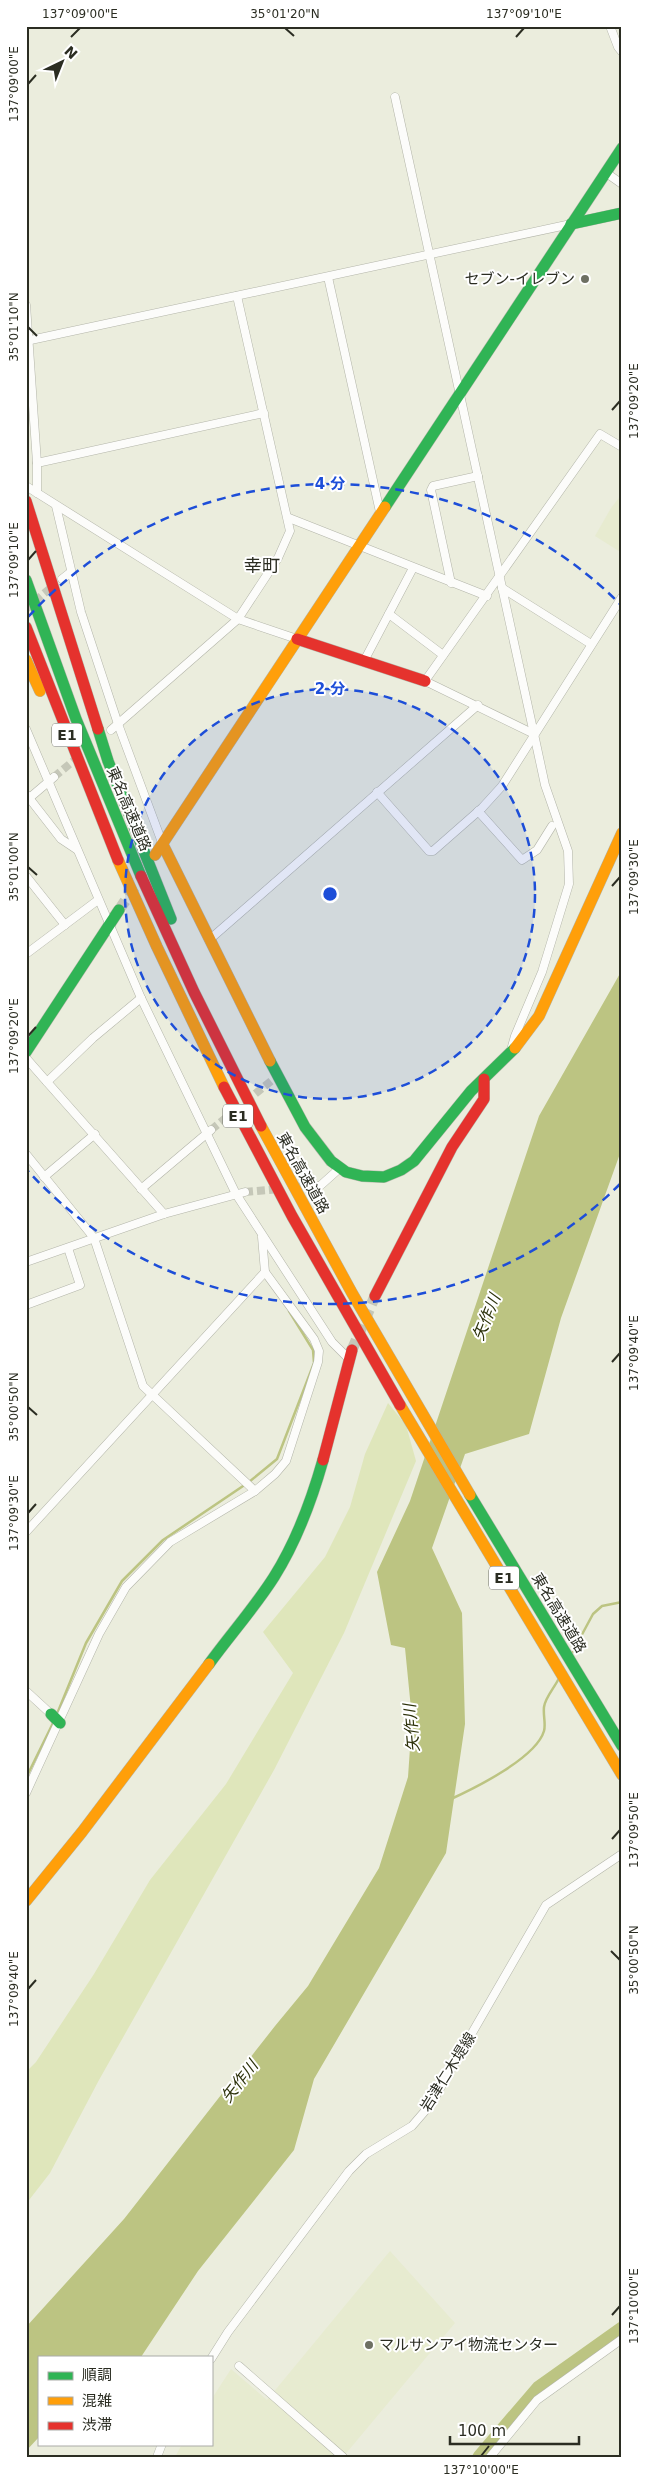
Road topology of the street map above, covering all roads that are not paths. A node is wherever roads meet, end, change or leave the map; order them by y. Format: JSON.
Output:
{"nodes":[{"id":1,"x":610,"y":26,"type":"edge"},
{"id":2,"x":622,"y":52,"type":"edge"},
{"id":3,"x":395,"y":97,"type":"dead end"},
{"id":4,"x":622,"y":148,"type":"edge"},
{"id":5,"x":605,"y":172,"type":"junction"},
{"id":6,"x":622,"y":184,"type":"edge"},
{"id":7,"x":622,"y":213,"type":"edge"},
{"id":8,"x":571,"y":224,"type":"junction"},
{"id":9,"x":430,"y":253,"type":"junction"},
{"id":10,"x":328,"y":277,"type":"junction"},
{"id":11,"x":237,"y":296,"type":"junction"},
{"id":12,"x":26,"y":305,"type":"edge"},
{"id":13,"x":28,"y":340,"type":"edge"},
{"id":14,"x":459,"y":392,"type":"junction"},
{"id":15,"x":264,"y":413,"type":"junction"},
{"id":16,"x":622,"y":447,"type":"edge"},
{"id":17,"x":38,"y":463,"type":"junction"},
{"id":18,"x":478,"y":476,"type":"junction"},
{"id":19,"x":26,"y":486,"type":"edge"},
{"id":20,"x":38,"y":493,"type":"junction"},
{"id":21,"x":26,"y":501,"type":"edge"},
{"id":22,"x":56,"y":506,"type":"junction"},
{"id":23,"x":380,"y":512,"type":"junction"},
{"id":24,"x":289,"y":518,"type":"junction"},
{"id":25,"x":359,"y":546,"type":"junction"},
{"id":26,"x":413,"y":568,"type":"junction"},
{"id":27,"x":71,"y":572,"type":"junction"},
{"id":28,"x":500,"y":576,"type":"junction"},
{"id":29,"x":62,"y":579,"type":"tunnel mouth"},
{"id":30,"x":26,"y":580,"type":"edge"},
{"id":31,"x":451,"y":583,"type":"junction"},
{"id":32,"x":502,"y":588,"type":"junction"},
{"id":33,"x":487,"y":596,"type":"junction"},
{"id":34,"x":622,"y":597,"type":"edge"},
{"id":35,"x":389,"y":614,"type":"junction"},
{"id":36,"x":238,"y":619,"type":"junction"},
{"id":37,"x":26,"y":627,"type":"edge"},
{"id":38,"x":297,"y":640,"type":"junction"},
{"id":39,"x":591,"y":644,"type":"junction"},
{"id":40,"x":443,"y":655,"type":"junction"},
{"id":41,"x":26,"y":660,"type":"edge"},
{"id":42,"x":364,"y":661,"type":"junction"},
{"id":43,"x":425,"y":681,"type":"junction"},
{"id":44,"x":478,"y":705,"type":"junction"},
{"id":45,"x":118,"y":724,"type":"junction"},
{"id":46,"x":26,"y":729,"type":"edge"},
{"id":47,"x":111,"y":730,"type":"dead end"},
{"id":48,"x":534,"y":734,"type":"junction"},
{"id":49,"x":51,"y":780,"type":"junction"},
{"id":50,"x":377,"y":792,"type":"junction"},
{"id":51,"x":27,"y":798,"type":"edge"},
{"id":52,"x":478,"y":811,"type":"junction"},
{"id":53,"x":552,"y":826,"type":"dead end"},
{"id":54,"x":622,"y":833,"type":"edge"},
{"id":55,"x":109,"y":842,"type":"junction"},
{"id":56,"x":163,"y":844,"type":"junction"},
{"id":57,"x":76,"y":849,"type":"junction"},
{"id":58,"x":156,"y":855,"type":"dead end"},
{"id":59,"x":26,"y":876,"type":"edge"},
{"id":60,"x":98,"y":900,"type":"junction"},
{"id":61,"x":119,"y":910,"type":"tunnel mouth"},
{"id":62,"x":65,"y":925,"type":"junction"},
{"id":63,"x":109,"y":926,"type":"junction"},
{"id":64,"x":210,"y":940,"type":"junction"},
{"id":65,"x":26,"y":954,"type":"edge"},
{"id":66,"x":141,"y":998,"type":"junction"},
{"id":67,"x":26,"y":1052,"type":"edge"},
{"id":68,"x":510,"y":1054,"type":"junction"},
{"id":69,"x":224,"y":1055,"type":"junction"},
{"id":70,"x":26,"y":1058,"type":"edge"},
{"id":71,"x":484,"y":1079,"type":"junction"},
{"id":72,"x":47,"y":1082,"type":"junction"},
{"id":73,"x":208,"y":1131,"type":"junction"},
{"id":74,"x":95,"y":1134,"type":"junction"},
{"id":75,"x":26,"y":1154,"type":"edge"},
{"id":76,"x":340,"y":1168,"type":"junction"},
{"id":77,"x":44,"y":1177,"type":"junction"},
{"id":78,"x":321,"y":1185,"type":"tunnel mouth"},
{"id":79,"x":140,"y":1189,"type":"junction"},
{"id":80,"x":245,"y":1192,"type":"tunnel mouth"},
{"id":81,"x":236,"y":1194,"type":"junction"},
{"id":82,"x":164,"y":1214,"type":"junction"},
{"id":83,"x":262,"y":1235,"type":"junction"},
{"id":84,"x":94,"y":1238,"type":"junction"},
{"id":85,"x":68,"y":1248,"type":"junction"},
{"id":86,"x":26,"y":1262,"type":"edge"},
{"id":87,"x":265,"y":1272,"type":"junction"},
{"id":88,"x":375,"y":1296,"type":"tunnel mouth"},
{"id":89,"x":26,"y":1305,"type":"edge"},
{"id":90,"x":351,"y":1355,"type":"joint"},
{"id":91,"x":152,"y":1396,"type":"junction"},
{"id":92,"x":255,"y":1491,"type":"junction"},
{"id":93,"x":26,"y":1532,"type":"edge"},
{"id":94,"x":26,"y":1691,"type":"edge"},
{"id":95,"x":51,"y":1714,"type":"joint"},
{"id":96,"x":60,"y":1723,"type":"junction"},
{"id":97,"x":622,"y":1746,"type":"edge"},
{"id":98,"x":622,"y":1776,"type":"edge"},
{"id":99,"x":26,"y":1794,"type":"edge"},
{"id":100,"x":622,"y":1854,"type":"edge"},
{"id":101,"x":26,"y":1901,"type":"edge"},
{"id":102,"x":622,"y":2339,"type":"edge"},
{"id":103,"x":212,"y":2357,"type":"edge"},
{"id":104,"x":239,"y":2366,"type":"dead end"},
{"id":105,"x":342,"y":2457,"type":"edge"},
{"id":106,"x":490,"y":2457,"type":"edge"}],
"edges":[{"from":1,"to":2,"type":"street"},
{"from":3,"to":9,"type":"street"},
{"from":4,"to":5,"type":"main road"},
{"from":5,"to":6,"type":"street"},
{"from":5,"to":8,"type":"main road"},
{"from":7,"to":8,"type":"main road"},
{"from":8,"to":9,"type":"street"},
{"from":8,"to":14,"type":"main road"},
{"from":9,"to":10,"type":"street"},
{"from":9,"to":14,"type":"street"},
{"from":10,"to":11,"type":"street"},
{"from":10,"to":23,"type":"street"},
{"from":11,"to":13,"type":"street"},
{"from":11,"to":15,"type":"street"},
{"from":12,"to":13,"type":"street"},
{"from":13,"to":17,"type":"street"},
{"from":14,"to":18,"type":"street"},
{"from":14,"to":23,"type":"main road"},
{"from":15,"to":17,"type":"street"},
{"from":15,"to":24,"type":"street"},
{"from":16,"to":28,"type":"street"},
{"from":17,"to":20,"type":"street"},
{"from":18,"to":28,"type":"street"},
{"from":18,"to":31,"type":"street"},
{"from":19,"to":20,"type":"street"},
{"from":20,"to":22,"type":"street"},
{"from":21,"to":69,"type":"main road"},
{"from":22,"to":27,"type":"street"},
{"from":22,"to":36,"type":"street"},
{"from":23,"to":25,"type":"main road"},
{"from":24,"to":25,"type":"street"},
{"from":24,"to":36,"type":"street"},
{"from":25,"to":26,"type":"street"},
{"from":25,"to":38,"type":"main road"},
{"from":26,"to":31,"type":"street"},
{"from":26,"to":35,"type":"street"},
{"from":27,"to":29,"type":"street"},
{"from":27,"to":45,"type":"street"},
{"from":28,"to":32,"type":"street"},
{"from":28,"to":33,"type":"street"},
{"from":30,"to":69,"type":"main road","name":"東名高速道路","number":"E1"},
{"from":31,"to":33,"type":"street"},
{"from":32,"to":39,"type":"street"},
{"from":32,"to":48,"type":"street"},
{"from":33,"to":40,"type":"street"},
{"from":34,"to":39,"type":"street"},
{"from":35,"to":40,"type":"street"},
{"from":35,"to":42,"type":"street"},
{"from":36,"to":38,"type":"street"},
{"from":36,"to":45,"type":"street"},
{"from":37,"to":55,"type":"main road","name":"東名高速道路","number":"E1"},
{"from":38,"to":42,"type":"main road"},
{"from":38,"to":56,"type":"main road"},
{"from":39,"to":48,"type":"street"},
{"from":40,"to":43,"type":"street"},
{"from":41,"to":55,"type":"main road"},
{"from":42,"to":43,"type":"main road"},
{"from":43,"to":44,"type":"street"},
{"from":44,"to":48,"type":"street"},
{"from":44,"to":50,"type":"street"},
{"from":45,"to":47,"type":"street"},
{"from":45,"to":56,"type":"street"},
{"from":46,"to":49,"type":"street"},
{"from":48,"to":52,"type":"street"},
{"from":48,"to":68,"type":"street"},
{"from":49,"to":51,"type":"street"},
{"from":49,"to":57,"type":"street"},
{"from":50,"to":52,"type":"street"},
{"from":50,"to":64,"type":"street"},
{"from":51,"to":57,"type":"street"},
{"from":52,"to":53,"type":"street"},
{"from":54,"to":68,"type":"main road"},
{"from":55,"to":98,"type":"main road","name":"東名高速道路","number":"E1"},
{"from":56,"to":58,"type":"main road"},
{"from":56,"to":64,"type":"main road"},
{"from":57,"to":60,"type":"street"},
{"from":59,"to":62,"type":"street"},
{"from":60,"to":62,"type":"street"},
{"from":60,"to":63,"type":"street"},
{"from":61,"to":63,"type":"main road"},
{"from":62,"to":65,"type":"street"},
{"from":63,"to":66,"type":"street"},
{"from":63,"to":67,"type":"main road"},
{"from":64,"to":76,"type":"main road"},
{"from":66,"to":72,"type":"street"},
{"from":66,"to":73,"type":"street"},
{"from":68,"to":71,"type":"main road"},
{"from":69,"to":97,"type":"main road","name":"東名高速道路","number":"E1"},
{"from":70,"to":72,"type":"street"},
{"from":71,"to":76,"type":"main road"},
{"from":71,"to":88,"type":"main road"},
{"from":72,"to":74,"type":"street"},
{"from":73,"to":79,"type":"street"},
{"from":73,"to":81,"type":"street"},
{"from":74,"to":77,"type":"street"},
{"from":74,"to":79,"type":"street"},
{"from":75,"to":77,"type":"street"},
{"from":76,"to":78,"type":"street"},
{"from":77,"to":84,"type":"street"},
{"from":79,"to":82,"type":"street"},
{"from":80,"to":81,"type":"street"},
{"from":81,"to":82,"type":"street"},
{"from":81,"to":83,"type":"street"},
{"from":82,"to":84,"type":"street"},
{"from":83,"to":87,"type":"street"},
{"from":83,"to":90,"type":"street"},
{"from":84,"to":85,"type":"street"},
{"from":84,"to":91,"type":"street"},
{"from":85,"to":86,"type":"street"},
{"from":85,"to":89,"type":"street"},
{"from":87,"to":91,"type":"street"},
{"from":87,"to":92,"type":"street"},
{"from":90,"to":101,"type":"main road"},
{"from":91,"to":92,"type":"street"},
{"from":91,"to":93,"type":"street"},
{"from":92,"to":96,"type":"street"},
{"from":94,"to":95,"type":"street"},
{"from":95,"to":96,"type":"main road"},
{"from":96,"to":99,"type":"street"},
{"from":100,"to":103,"type":"street","name":"岩津仁木堤線"},
{"from":102,"to":106,"type":"street"},
{"from":104,"to":105,"type":"street"}]}
